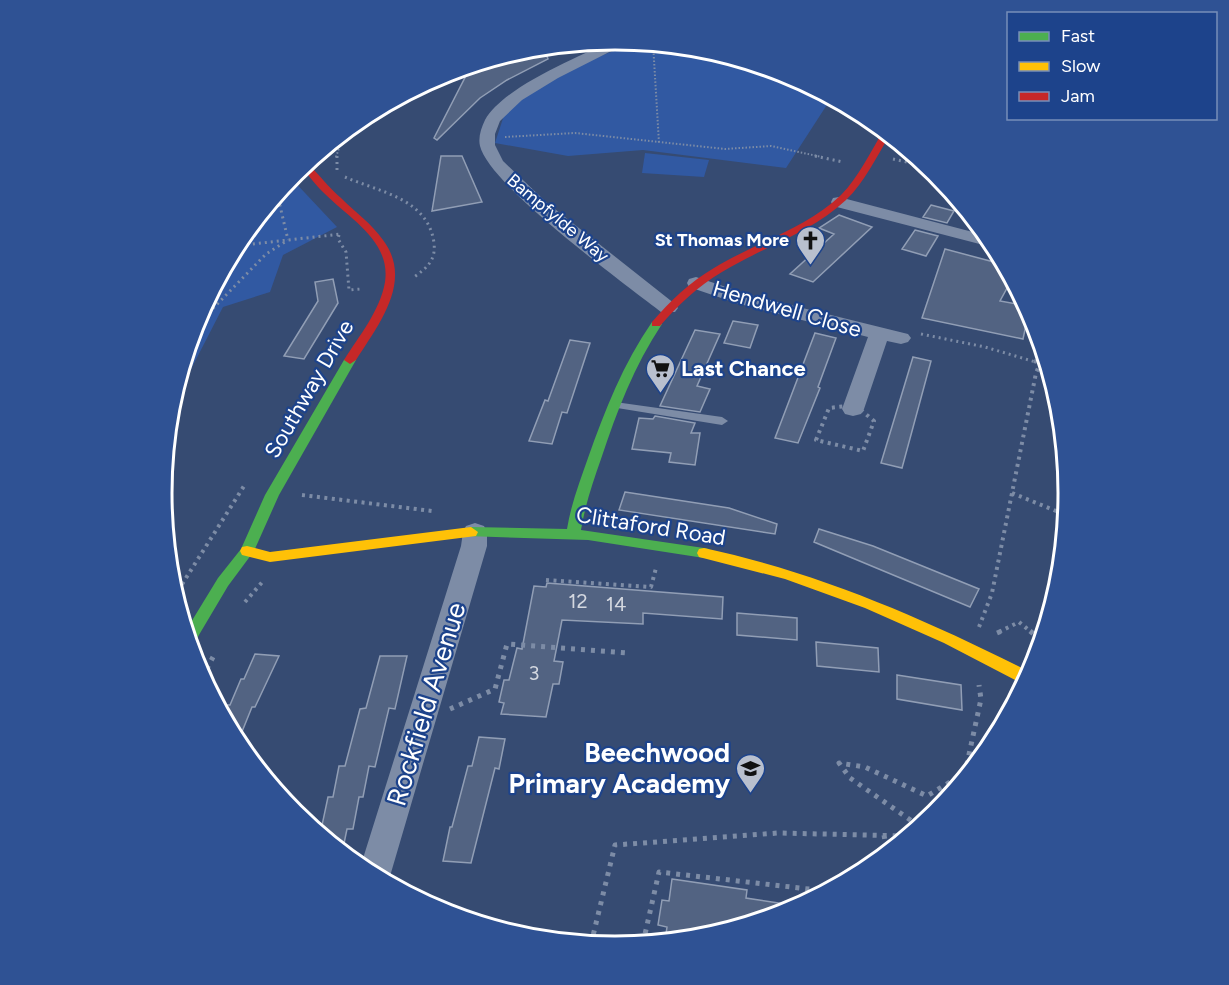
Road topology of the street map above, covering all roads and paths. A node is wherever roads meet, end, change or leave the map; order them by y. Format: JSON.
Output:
{"nodes":[{"id":1,"x":605,"y":50,"type":"edge"},
{"id":2,"x":653,"y":51,"type":"edge"},
{"id":3,"x":487,"y":138,"type":"junction"},
{"id":4,"x":882,"y":140,"type":"edge"},
{"id":5,"x":658,"y":143,"type":"junction"},
{"id":6,"x":338,"y":147,"type":"edge"},
{"id":7,"x":868,"y":161,"type":"junction"},
{"id":8,"x":914,"y":166,"type":"edge"},
{"id":9,"x":311,"y":170,"type":"edge"},
{"id":10,"x":279,"y":202,"type":"edge"},
{"id":11,"x":839,"y":202,"type":"junction"},
{"id":12,"x":968,"y":226,"type":"edge"},
{"id":13,"x":942,"y":230,"type":"junction"},
{"id":14,"x":371,"y":231,"type":"junction"},
{"id":15,"x":340,"y":234,"type":"junction"},
{"id":16,"x":978,"y":239,"type":"edge"},
{"id":17,"x":288,"y":240,"type":"junction"},
{"id":18,"x":247,"y":245,"type":"edge"},
{"id":19,"x":411,"y":267,"type":"dead end"},
{"id":20,"x":696,"y":283,"type":"junction"},
{"id":21,"x":362,"y":297,"type":"dead end"},
{"id":22,"x":668,"y":308,"type":"junction"},
{"id":23,"x":211,"y":311,"type":"edge"},
{"id":24,"x":890,"y":336,"type":"junction"},
{"id":25,"x":1038,"y":362,"type":"edge"},
{"id":26,"x":1039,"y":368,"type":"edge"},
{"id":27,"x":615,"y":405,"type":"junction"},
{"id":28,"x":853,"y":410,"type":"dead end"},
{"id":29,"x":722,"y":421,"type":"dead end"},
{"id":30,"x":247,"y":482,"type":"dead end"},
{"id":31,"x":1012,"y":493,"type":"junction"},
{"id":32,"x":295,"y":494,"type":"dead end"},
{"id":33,"x":1057,"y":511,"type":"edge"},
{"id":34,"x":438,"y":512,"type":"dead end"},
{"id":35,"x":475,"y":532,"type":"junction"},
{"id":36,"x":573,"y":534,"type":"junction"},
{"id":37,"x":247,"y":552,"type":"junction"},
{"id":38,"x":284,"y":555,"type":"junction"},
{"id":39,"x":663,"y":566,"type":"dead end"},
{"id":40,"x":546,"y":580,"type":"dead end"},
{"id":41,"x":182,"y":585,"type":"edge"},
{"id":42,"x":237,"y":610,"type":"dead end"},
{"id":43,"x":194,"y":631,"type":"edge"},
{"id":44,"x":994,"y":634,"type":"dead end"},
{"id":45,"x":1034,"y":634,"type":"edge"},
{"id":46,"x":216,"y":651,"type":"dead end"},
{"id":47,"x":976,"y":652,"type":"junction"},
{"id":48,"x":628,"y":653,"type":"dead end"},
{"id":49,"x":207,"y":667,"type":"edge"},
{"id":50,"x":1019,"y":674,"type":"edge"},
{"id":51,"x":421,"y":722,"type":"junction"},
{"id":52,"x":968,"y":759,"type":"edge"},
{"id":53,"x":951,"y":782,"type":"edge"},
{"id":54,"x":912,"y":821,"type":"edge"},
{"id":55,"x":884,"y":835,"type":"junction"},
{"id":56,"x":895,"y":835,"type":"edge"},
{"id":57,"x":885,"y":843,"type":"edge"},
{"id":58,"x":377,"y":866,"type":"edge"},
{"id":59,"x":811,"y":889,"type":"edge"},
{"id":60,"x":593,"y":935,"type":"edge"},
{"id":61,"x":645,"y":935,"type":"edge"}],
"edges":[{"from":1,"to":3,"type":"street"},
{"from":2,"to":5,"type":"path"},
{"from":3,"to":5,"type":"path"},
{"from":3,"to":22,"type":"street","name":"Bampfylde Way"},
{"from":4,"to":7,"type":"street"},
{"from":5,"to":7,"type":"path"},
{"from":6,"to":19,"type":"path"},
{"from":7,"to":8,"type":"path"},
{"from":7,"to":11,"type":"street"},
{"from":9,"to":14,"type":"street","name":"Southway Drive"},
{"from":10,"to":17,"type":"path"},
{"from":11,"to":13,"type":"street"},
{"from":11,"to":20,"type":"street"},
{"from":12,"to":13,"type":"street"},
{"from":13,"to":16,"type":"street"},
{"from":14,"to":15,"type":"path"},
{"from":14,"to":37,"type":"street","name":"Southway Drive"},
{"from":15,"to":17,"type":"path"},
{"from":15,"to":21,"type":"path"},
{"from":17,"to":18,"type":"path"},
{"from":17,"to":23,"type":"path"},
{"from":20,"to":22,"type":"street"},
{"from":20,"to":24,"type":"street","name":"Hendwell Close"},
{"from":22,"to":27,"type":"street"},
{"from":24,"to":25,"type":"path"},
{"from":24,"to":28,"type":"street","name":"Hendwell Close"},
{"from":26,"to":31,"type":"path"},
{"from":27,"to":29,"type":"lane"},
{"from":27,"to":36,"type":"street"},
{"from":30,"to":41,"type":"path"},
{"from":31,"to":33,"type":"path"},
{"from":31,"to":47,"type":"path"},
{"from":32,"to":34,"type":"path"},
{"from":35,"to":36,"type":"street","name":"Clittaford Road"},
{"from":35,"to":38,"type":"street","name":"Clittaford Road"},
{"from":35,"to":51,"type":"street","name":"Rockfield Avenue"},
{"from":36,"to":47,"type":"street","name":"Clittaford Road"},
{"from":37,"to":38,"type":"street","name":"Clittaford Road"},
{"from":37,"to":43,"type":"street","name":"Southway Drive"},
{"from":38,"to":42,"type":"path"},
{"from":39,"to":40,"type":"path"},
{"from":44,"to":45,"type":"path"},
{"from":46,"to":49,"type":"path"},
{"from":47,"to":50,"type":"street","name":"Clittaford Road"},
{"from":47,"to":52,"type":"path"},
{"from":48,"to":51,"type":"path"},
{"from":51,"to":58,"type":"street","name":"Rockfield Avenue"},
{"from":53,"to":54,"type":"path"},
{"from":55,"to":56,"type":"path"},
{"from":55,"to":57,"type":"path"},
{"from":55,"to":60,"type":"path"},
{"from":59,"to":61,"type":"path"}]}
